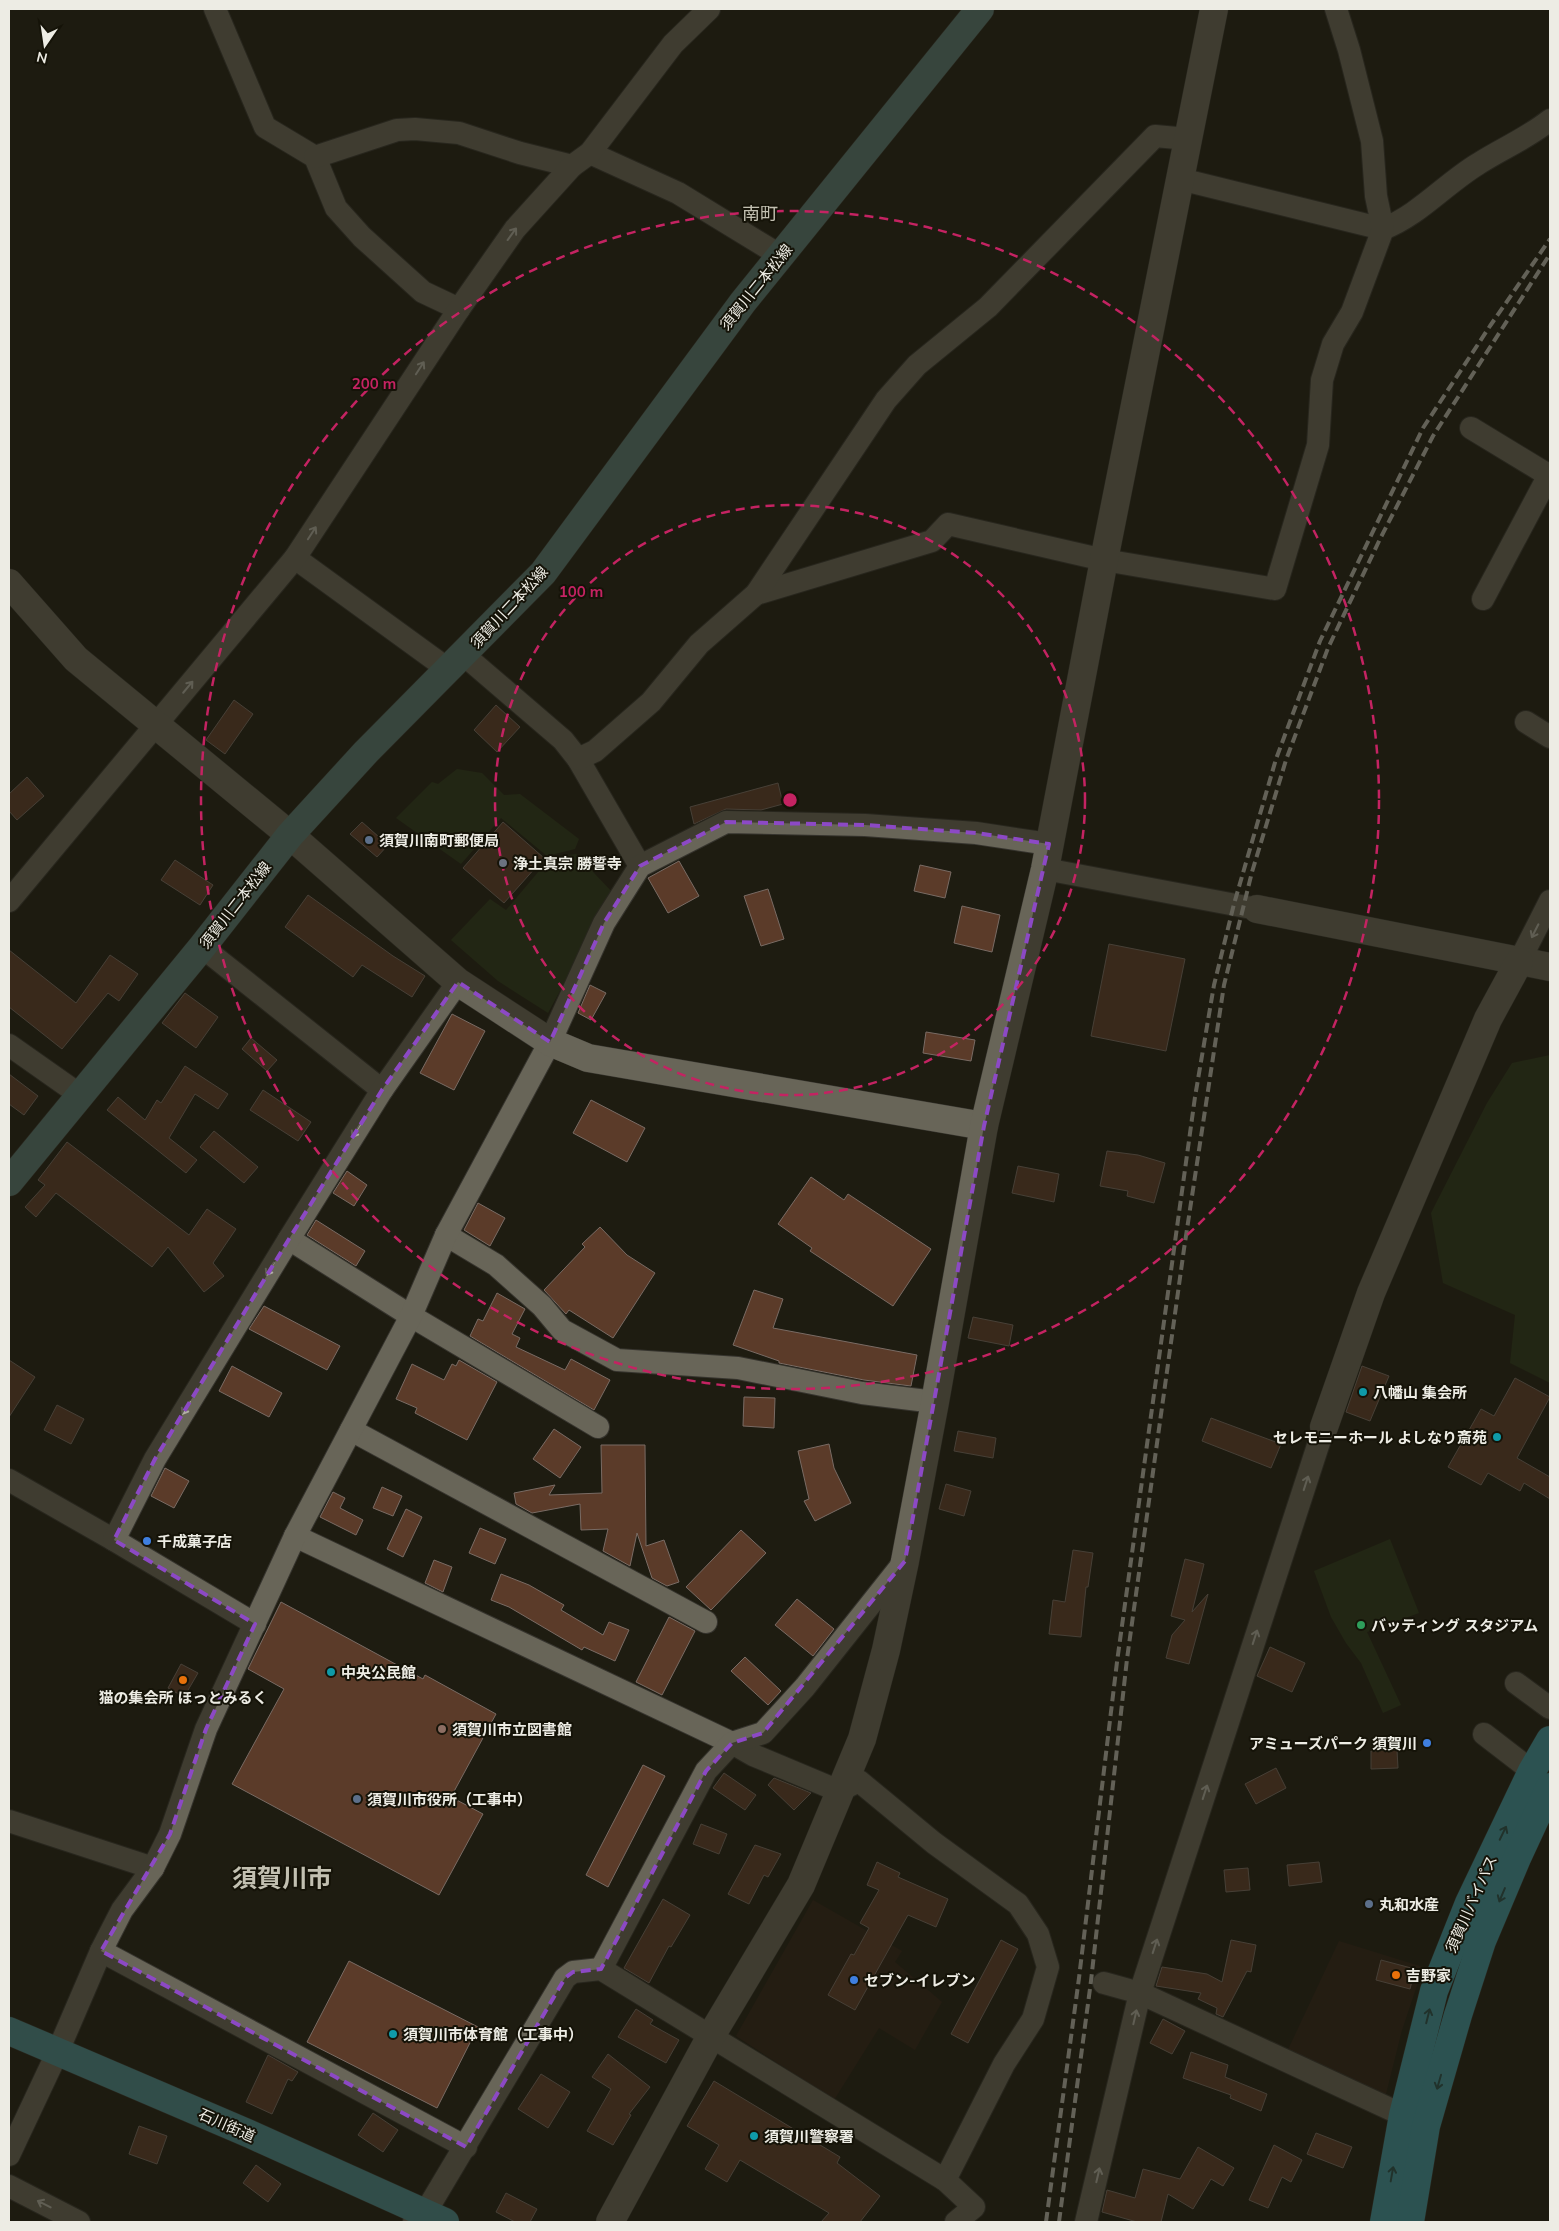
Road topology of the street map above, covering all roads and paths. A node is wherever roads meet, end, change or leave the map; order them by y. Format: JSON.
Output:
{"nodes":[{"id":1,"x":216,"y":9,"type":"edge"},
{"id":2,"x":709,"y":9,"type":"edge"},
{"id":3,"x":980,"y":9,"type":"edge"},
{"id":4,"x":1214,"y":9,"type":"edge"},
{"id":5,"x":1336,"y":9,"type":"edge"},
{"id":6,"x":1550,"y":120,"type":"edge"},
{"id":7,"x":1188,"y":140,"type":"junction"},
{"id":8,"x":315,"y":157,"type":"junction"},
{"id":9,"x":581,"y":160,"type":"junction"},
{"id":10,"x":1180,"y":179,"type":"junction"},
{"id":11,"x":1383,"y":229,"type":"junction"},
{"id":12,"x":781,"y":256,"type":"junction"},
{"id":13,"x":459,"y":308,"type":"junction"},
{"id":14,"x":1470,"y":428,"type":"dead end"},
{"id":15,"x":1550,"y":476,"type":"edge"},
{"id":16,"x":295,"y":558,"type":"junction"},
{"id":17,"x":1104,"y":560,"type":"junction"},
{"id":18,"x":9,"y":583,"type":"edge"},
{"id":19,"x":756,"y":594,"type":"junction"},
{"id":20,"x":1483,"y":599,"type":"dead end"},
{"id":21,"x":456,"y":662,"type":"junction"},
{"id":22,"x":1526,"y":722,"type":"dead end"},
{"id":23,"x":156,"y":724,"type":"junction"},
{"id":24,"x":1550,"y":737,"type":"edge"},
{"id":25,"x":578,"y":759,"type":"junction"},
{"id":26,"x":290,"y":835,"type":"junction"},
{"id":27,"x":1047,"y":857,"type":"junction"},
{"id":28,"x":640,"y":866,"type":"junction"},
{"id":29,"x":1550,"y":900,"type":"edge"},
{"id":30,"x":9,"y":901,"type":"edge"},
{"id":31,"x":1257,"y":909,"type":"joint"},
{"id":32,"x":202,"y":947,"type":"junction"},
{"id":33,"x":1519,"y":962,"type":"junction"},
{"id":34,"x":1550,"y":967,"type":"edge"},
{"id":35,"x":458,"y":982,"type":"junction"},
{"id":36,"x":550,"y":1042,"type":"junction"},
{"id":37,"x":9,"y":1046,"type":"edge"},
{"id":38,"x":382,"y":1090,"type":"junction"},
{"id":39,"x":80,"y":1095,"type":"junction"},
{"id":40,"x":984,"y":1126,"type":"junction"},
{"id":41,"x":9,"y":1182,"type":"edge"},
{"id":42,"x":446,"y":1235,"type":"junction"},
{"id":43,"x":288,"y":1238,"type":"junction"},
{"id":44,"x":411,"y":1316,"type":"junction"},
{"id":45,"x":935,"y":1402,"type":"junction"},
{"id":46,"x":1324,"y":1427,"type":"joint"},
{"id":47,"x":598,"y":1428,"type":"dead end"},
{"id":48,"x":352,"y":1430,"type":"junction"},
{"id":49,"x":9,"y":1480,"type":"edge"},
{"id":50,"x":295,"y":1536,"type":"junction"},
{"id":51,"x":114,"y":1540,"type":"junction"},
{"id":52,"x":905,"y":1561,"type":"junction"},
{"id":53,"x":706,"y":1622,"type":"dead end"},
{"id":54,"x":255,"y":1624,"type":"junction"},
{"id":55,"x":1516,"y":1683,"type":"dead end"},
{"id":56,"x":1550,"y":1708,"type":"edge"},
{"id":57,"x":1484,"y":1734,"type":"dead end"},
{"id":58,"x":1550,"y":1740,"type":"edge"},
{"id":59,"x":732,"y":1743,"type":"junction"},
{"id":60,"x":1541,"y":1779,"type":"edge"},
{"id":61,"x":839,"y":1791,"type":"junction"},
{"id":62,"x":9,"y":1821,"type":"edge"},
{"id":63,"x":153,"y":1868,"type":"junction"},
{"id":64,"x":101,"y":1951,"type":"junction"},
{"id":65,"x":601,"y":1969,"type":"junction"},
{"id":66,"x":1104,"y":1983,"type":"dead end"},
{"id":67,"x":1140,"y":1993,"type":"junction"},
{"id":68,"x":9,"y":2031,"type":"edge"},
{"id":69,"x":711,"y":2036,"type":"junction"},
{"id":70,"x":58,"y":2051,"type":"junction"},
{"id":71,"x":1414,"y":2121,"type":"junction"},
{"id":72,"x":466,"y":2147,"type":"junction"},
{"id":73,"x":9,"y":2155,"type":"edge"},
{"id":74,"x":945,"y":2180,"type":"junction"},
{"id":75,"x":9,"y":2186,"type":"edge"},
{"id":76,"x":428,"y":2219,"type":"edge"},
{"id":77,"x":79,"y":2222,"type":"edge"},
{"id":78,"x":610,"y":2222,"type":"edge"},
{"id":79,"x":956,"y":2222,"type":"edge"},
{"id":80,"x":1086,"y":2222,"type":"edge"},
{"id":81,"x":1384,"y":2222,"type":"edge"},
{"id":82,"x":1410,"y":2222,"type":"edge"}],
"edges":[{"from":1,"to":8,"type":"street"},
{"from":2,"to":9,"type":"street"},
{"from":3,"to":12,"type":"main road","name":"須賀川二本松線"},
{"from":4,"to":7,"type":"street"},
{"from":5,"to":11,"type":"street"},
{"from":6,"to":11,"type":"street"},
{"from":7,"to":10,"type":"street"},
{"from":7,"to":19,"type":"street"},
{"from":8,"to":9,"type":"street"},
{"from":8,"to":13,"type":"street"},
{"from":9,"to":12,"type":"street"},
{"from":13,"to":9,"type":"street","one_way":true},
{"from":10,"to":11,"type":"street"},
{"from":10,"to":17,"type":"street"},
{"from":11,"to":17,"type":"street"},
{"from":12,"to":21,"type":"main road","name":"須賀川二本松線"},
{"from":16,"to":13,"type":"street","one_way":true},
{"from":14,"to":15,"type":"street"},
{"from":15,"to":20,"type":"street"},
{"from":16,"to":21,"type":"street"},
{"from":23,"to":16,"type":"street","one_way":true},
{"from":17,"to":19,"type":"street"},
{"from":17,"to":27,"type":"street"},
{"from":18,"to":23,"type":"street"},
{"from":19,"to":25,"type":"street"},
{"from":21,"to":25,"type":"street"},
{"from":21,"to":26,"type":"main road","name":"須賀川二本松線"},
{"from":22,"to":24,"type":"street"},
{"from":23,"to":26,"type":"street"},
{"from":23,"to":30,"type":"street"},
{"from":25,"to":28,"type":"street"},
{"from":26,"to":32,"type":"main road","name":"須賀川二本松線"},
{"from":26,"to":35,"type":"street"},
{"from":27,"to":28,"type":"street"},
{"from":27,"to":31,"type":"street"},
{"from":27,"to":40,"type":"street"},
{"from":28,"to":36,"type":"street"},
{"from":29,"to":33,"type":"street","one_way":true},
{"from":31,"to":33,"type":"street"},
{"from":32,"to":38,"type":"street"},
{"from":32,"to":39,"type":"main road","name":"須賀川二本松線"},
{"from":33,"to":34,"type":"street"},
{"from":33,"to":46,"type":"street"},
{"from":35,"to":36,"type":"street"},
{"from":35,"to":38,"type":"street"},
{"from":36,"to":40,"type":"street"},
{"from":36,"to":42,"type":"street"},
{"from":37,"to":39,"type":"street"},
{"from":38,"to":43,"type":"street","one_way":true},
{"from":39,"to":41,"type":"main road","name":"須賀川二本松線"},
{"from":40,"to":45,"type":"street"},
{"from":42,"to":44,"type":"street"},
{"from":42,"to":45,"type":"street"},
{"from":43,"to":44,"type":"street"},
{"from":43,"to":51,"type":"street","one_way":true},
{"from":44,"to":47,"type":"street"},
{"from":44,"to":48,"type":"street"},
{"from":45,"to":52,"type":"street"},
{"from":67,"to":46,"type":"street","one_way":true},
{"from":48,"to":50,"type":"street"},
{"from":48,"to":53,"type":"street"},
{"from":49,"to":51,"type":"street"},
{"from":50,"to":54,"type":"street"},
{"from":50,"to":59,"type":"street"},
{"from":51,"to":54,"type":"street"},
{"from":52,"to":59,"type":"street"},
{"from":52,"to":61,"type":"street"},
{"from":54,"to":63,"type":"street"},
{"from":55,"to":56,"type":"street"},
{"from":57,"to":60,"type":"street"},
{"from":58,"to":60,"type":"highway","name":"須賀川バイパス"},
{"from":59,"to":61,"type":"street"},
{"from":59,"to":65,"type":"street"},
{"from":60,"to":71,"type":"highway","name":"須賀川バイパス"},
{"from":61,"to":69,"type":"street"},
{"from":61,"to":74,"type":"street"},
{"from":62,"to":63,"type":"street"},
{"from":63,"to":64,"type":"street"},
{"from":64,"to":70,"type":"street"},
{"from":64,"to":72,"type":"street"},
{"from":65,"to":69,"type":"street"},
{"from":65,"to":72,"type":"street"},
{"from":66,"to":67,"type":"street"},
{"from":67,"to":71,"type":"street"},
{"from":80,"to":67,"type":"street","one_way":true},
{"from":68,"to":70,"type":"main road","name":"石川街道"},
{"from":69,"to":74,"type":"street"},
{"from":69,"to":78,"type":"street"},
{"from":70,"to":73,"type":"street"},
{"from":70,"to":76,"type":"main road","name":"石川街道"},
{"from":81,"to":71,"type":"highway","name":"須賀川バイパス","one_way":true},
{"from":71,"to":82,"type":"highway","name":"須賀川バイパス"},
{"from":72,"to":76,"type":"street"},
{"from":74,"to":79,"type":"street"},
{"from":77,"to":75,"type":"street","one_way":true}]}
